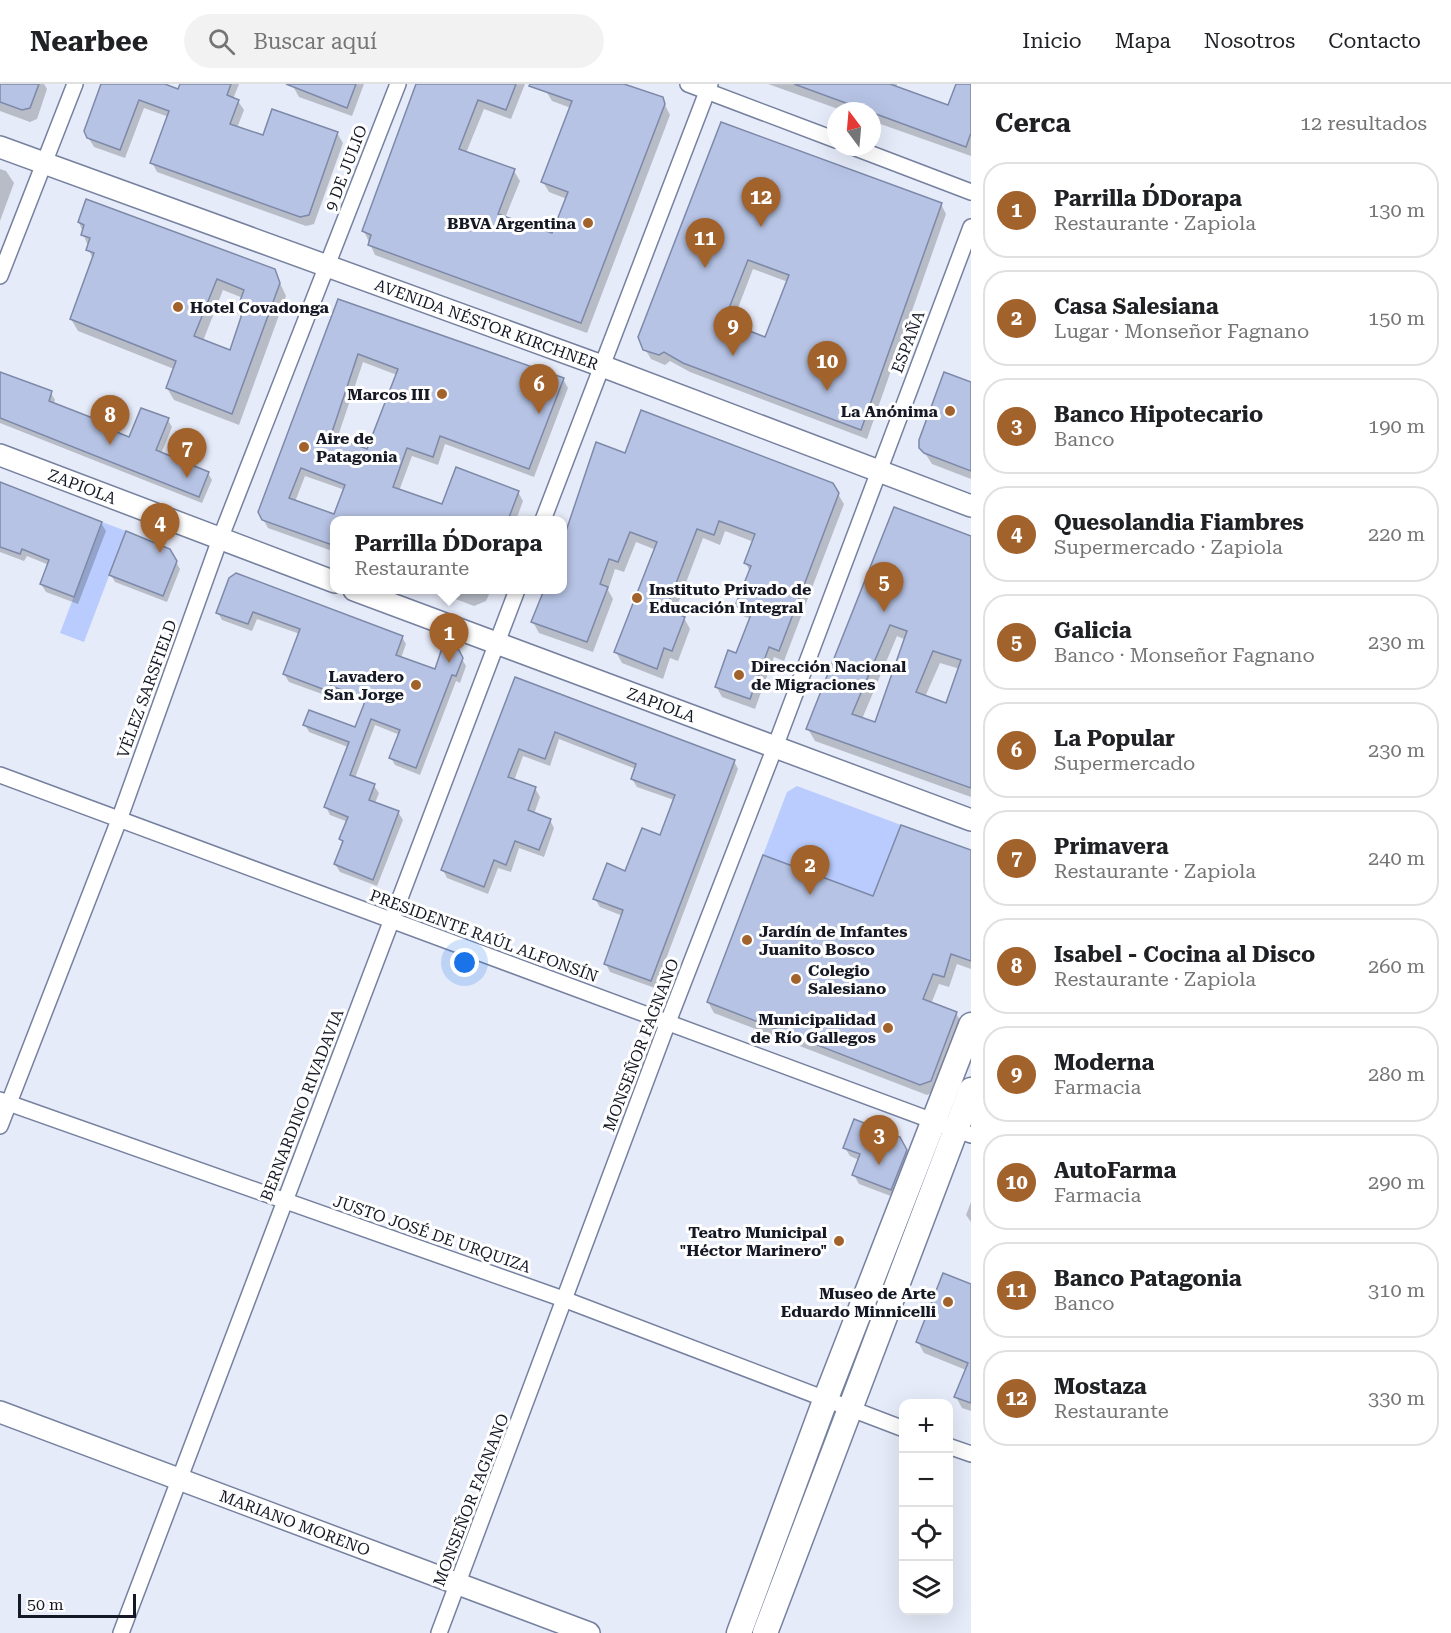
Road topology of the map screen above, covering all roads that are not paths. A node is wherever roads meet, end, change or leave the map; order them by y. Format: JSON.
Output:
{"nodes":[{"id":1,"x":75,"y":84,"type":"edge"},
{"id":2,"x":398,"y":84,"type":"edge"},
{"id":3,"x":688,"y":84,"type":"edge"},
{"id":4,"x":708,"y":88,"type":"edge"},
{"id":5,"x":827,"y":136,"type":"edge"},
{"id":6,"x":0,"y":147,"type":"edge"},
{"id":7,"x":877,"y":156,"type":"edge"},
{"id":8,"x":44,"y":164,"type":"junction"},
{"id":9,"x":971,"y":192,"type":"edge"},
{"id":10,"x":971,"y":227,"type":"edge"},
{"id":11,"x":328,"y":266,"type":"junction"},
{"id":12,"x":0,"y":276,"type":"edge"},
{"id":13,"x":602,"y":366,"type":"junction"},
{"id":14,"x":0,"y":455,"type":"edge"},
{"id":15,"x":879,"y":471,"type":"junction"},
{"id":16,"x":971,"y":506,"type":"edge"},
{"id":17,"x":545,"y":516,"type":"edge"},
{"id":18,"x":220,"y":539,"type":"junction"},
{"id":19,"x":330,"y":580,"type":"edge"},
{"id":20,"x":365,"y":594,"type":"edge"},
{"id":21,"x":515,"y":594,"type":"edge"},
{"id":22,"x":496,"y":644,"type":"junction"},
{"id":23,"x":775,"y":747,"type":"junction"},
{"id":24,"x":0,"y":775,"type":"edge"},
{"id":25,"x":119,"y":820,"type":"junction"},
{"id":26,"x":971,"y":820,"type":"edge"},
{"id":27,"x":391,"y":921,"type":"junction"},
{"id":28,"x":668,"y":1022,"type":"junction"},
{"id":29,"x":971,"y":1025,"type":"edge"},
{"id":30,"x":971,"y":1090,"type":"edge"},
{"id":31,"x":4,"y":1101,"type":"edge"},
{"id":32,"x":0,"y":1126,"type":"edge"},
{"id":33,"x":954,"y":1128,"type":"edge"},
{"id":34,"x":284,"y":1201,"type":"junction"},
{"id":35,"x":566,"y":1300,"type":"junction"},
{"id":36,"x":826,"y":1398,"type":"junction"},
{"id":37,"x":849,"y":1408,"type":"junction"},
{"id":38,"x":0,"y":1412,"type":"edge"},
{"id":39,"x":899,"y":1427,"type":"edge"},
{"id":40,"x":953,"y":1448,"type":"edge"},
{"id":41,"x":971,"y":1454,"type":"edge"},
{"id":42,"x":178,"y":1479,"type":"junction"},
{"id":43,"x":458,"y":1584,"type":"junction"},
{"id":44,"x":121,"y":1633,"type":"edge"},
{"id":45,"x":440,"y":1633,"type":"edge"},
{"id":46,"x":589,"y":1633,"type":"edge"},
{"id":47,"x":739,"y":1633,"type":"edge"},
{"id":48,"x":765,"y":1633,"type":"edge"}],
"edges":[{"from":1,"to":8,"type":"street"},
{"from":2,"to":11,"type":"street","name":"9 DE JULIO"},
{"from":3,"to":4,"type":"street"},
{"from":4,"to":5,"type":"street"},
{"from":4,"to":13,"type":"street"},
{"from":6,"to":8,"type":"main road","name":"AVENIDA NÉSTOR KIRCHNER"},
{"from":7,"to":9,"type":"street"},
{"from":8,"to":11,"type":"main road","name":"AVENIDA NÉSTOR KIRCHNER"},
{"from":8,"to":12,"type":"street"},
{"from":10,"to":15,"type":"street","name":"ESPAÑA"},
{"from":11,"to":13,"type":"main road","name":"AVENIDA NÉSTOR KIRCHNER"},
{"from":11,"to":18,"type":"street","name":"VÉLEZ SARSFIELD"},
{"from":13,"to":15,"type":"main road","name":"AVENIDA NÉSTOR KIRCHNER"},
{"from":13,"to":17,"type":"street"},
{"from":14,"to":18,"type":"main road","name":"ZAPIOLA"},
{"from":15,"to":16,"type":"main road","name":"AVENIDA NÉSTOR KIRCHNER"},
{"from":15,"to":23,"type":"street","name":"MONSEÑOR FAGNANO"},
{"from":18,"to":19,"type":"main road","name":"ZAPIOLA"},
{"from":18,"to":25,"type":"street","name":"VÉLEZ SARSFIELD"},
{"from":20,"to":22,"type":"main road","name":"ZAPIOLA"},
{"from":21,"to":22,"type":"street","name":"BERNARDINO RIVADAVIA"},
{"from":22,"to":23,"type":"main road","name":"ZAPIOLA"},
{"from":22,"to":27,"type":"street","name":"BERNARDINO RIVADAVIA"},
{"from":23,"to":26,"type":"main road","name":"ZAPIOLA"},
{"from":23,"to":28,"type":"street","name":"MONSEÑOR FAGNANO"},
{"from":24,"to":25,"type":"street","name":"PRESIDENTE RAÚL ALFONSÍN"},
{"from":25,"to":27,"type":"street","name":"PRESIDENTE RAÚL ALFONSÍN"},
{"from":25,"to":31,"type":"street","name":"VÉLEZ SARSFIELD"},
{"from":27,"to":28,"type":"street","name":"PRESIDENTE RAÚL ALFONSÍN"},
{"from":27,"to":34,"type":"street","name":"BERNARDINO RIVADAVIA"},
{"from":28,"to":33,"type":"street","name":"PRESIDENTE RAÚL ALFONSÍN"},
{"from":28,"to":35,"type":"street","name":"MONSEÑOR FAGNANO"},
{"from":29,"to":33,"type":"main road"},
{"from":30,"to":33,"type":"main road"},
{"from":31,"to":32,"type":"street","name":"VÉLEZ SARSFIELD"},
{"from":31,"to":34,"type":"street","name":"JUSTO JOSÉ DE URQUIZA"},
{"from":33,"to":36,"type":"main road"},
{"from":33,"to":37,"type":"main road"},
{"from":34,"to":35,"type":"street","name":"JUSTO JOSÉ DE URQUIZA"},
{"from":34,"to":42,"type":"street","name":"BERNARDINO RIVADAVIA"},
{"from":35,"to":36,"type":"street","name":"JUSTO JOSÉ DE URQUIZA"},
{"from":35,"to":43,"type":"street","name":"MONSEÑOR FAGNANO"},
{"from":36,"to":37,"type":"street","name":"JUSTO JOSÉ DE URQUIZA"},
{"from":36,"to":47,"type":"main road"},
{"from":37,"to":39,"type":"street","name":"JUSTO JOSÉ DE URQUIZA"},
{"from":37,"to":48,"type":"main road"},
{"from":38,"to":42,"type":"main road","name":"MARIANO MORENO"},
{"from":40,"to":41,"type":"street"},
{"from":42,"to":43,"type":"main road","name":"MARIANO MORENO"},
{"from":42,"to":44,"type":"street","name":"BERNARDINO RIVADAVIA"},
{"from":43,"to":45,"type":"street","name":"MONSEÑOR FAGNANO"},
{"from":43,"to":46,"type":"main road","name":"MARIANO MORENO"}]}
